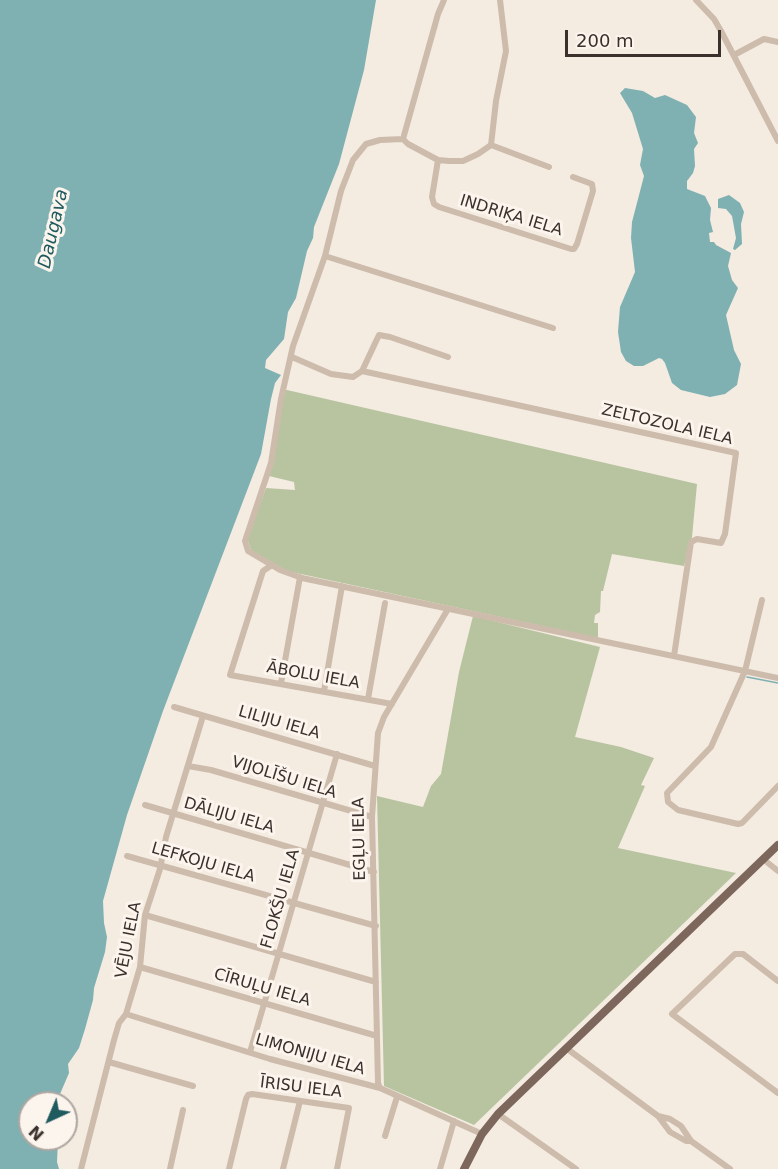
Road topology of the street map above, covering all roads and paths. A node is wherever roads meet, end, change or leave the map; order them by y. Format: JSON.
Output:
{"nodes":[{"id":1,"x":444,"y":0,"type":"edge"},
{"id":2,"x":500,"y":0,"type":"edge"},
{"id":3,"x":699,"y":1,"type":"edge"},
{"id":4,"x":778,"y":42,"type":"edge"},
{"id":5,"x":734,"y":55,"type":"junction"},
{"id":6,"x":402,"y":139,"type":"junction"},
{"id":7,"x":778,"y":141,"type":"edge"},
{"id":8,"x":491,"y":145,"type":"junction"},
{"id":9,"x":438,"y":160,"type":"junction"},
{"id":10,"x":549,"y":167,"type":"dead end"},
{"id":11,"x":573,"y":177,"type":"dead end"},
{"id":12,"x":325,"y":256,"type":"junction"},
{"id":13,"x":554,"y":328,"type":"dead end"},
{"id":14,"x":292,"y":357,"type":"junction"},
{"id":15,"x":447,"y":357,"type":"dead end"},
{"id":16,"x":362,"y":371,"type":"junction"},
{"id":17,"x":272,"y":565,"type":"junction"},
{"id":18,"x":300,"y":577,"type":"junction"},
{"id":19,"x":342,"y":586,"type":"junction"},
{"id":20,"x":762,"y":600,"type":"dead end"},
{"id":21,"x":386,"y":603,"type":"dead end"},
{"id":22,"x":448,"y":609,"type":"junction"},
{"id":23,"x":674,"y":656,"type":"junction"},
{"id":24,"x":745,"y":671,"type":"junction"},
{"id":25,"x":778,"y":678,"type":"edge"},
{"id":26,"x":281,"y":683,"type":"junction"},
{"id":27,"x":324,"y":691,"type":"junction"},
{"id":28,"x":368,"y":699,"type":"junction"},
{"id":29,"x":392,"y":704,"type":"junction"},
{"id":30,"x":174,"y":707,"type":"dead end"},
{"id":31,"x":203,"y":716,"type":"junction"},
{"id":32,"x":337,"y":754,"type":"junction"},
{"id":33,"x":188,"y":766,"type":"junction"},
{"id":34,"x":375,"y":766,"type":"junction"},
{"id":35,"x":778,"y":786,"type":"edge"},
{"id":36,"x":323,"y":804,"type":"junction"},
{"id":37,"x":145,"y":806,"type":"dead end"},
{"id":38,"x":173,"y":814,"type":"junction"},
{"id":39,"x":372,"y":817,"type":"junction"},
{"id":40,"x":778,"y":845,"type":"edge"},
{"id":41,"x":308,"y":853,"type":"junction"},
{"id":42,"x":127,"y":856,"type":"dead end"},
{"id":43,"x":763,"y":859,"type":"junction"},
{"id":44,"x":160,"y":866,"type":"junction"},
{"id":45,"x":778,"y":871,"type":"edge"},
{"id":46,"x":374,"y":872,"type":"junction"},
{"id":47,"x":293,"y":903,"type":"junction"},
{"id":48,"x":145,"y":915,"type":"junction"},
{"id":49,"x":376,"y":926,"type":"junction"},
{"id":50,"x":279,"y":953,"type":"junction"},
{"id":51,"x":140,"y":967,"type":"junction"},
{"id":52,"x":778,"y":981,"type":"edge"},
{"id":53,"x":376,"y":982,"type":"junction"},
{"id":54,"x":264,"y":1003,"type":"junction"},
{"id":55,"x":126,"y":1014,"type":"junction"},
{"id":56,"x":377,"y":1036,"type":"junction"},
{"id":57,"x":566,"y":1048,"type":"junction"},
{"id":58,"x":250,"y":1052,"type":"junction"},
{"id":59,"x":110,"y":1062,"type":"junction"},
{"id":60,"x":193,"y":1086,"type":"dead end"},
{"id":61,"x":380,"y":1088,"type":"junction"},
{"id":62,"x":778,"y":1093,"type":"edge"},
{"id":63,"x":397,"y":1097,"type":"junction"},
{"id":64,"x":300,"y":1101,"type":"junction"},
{"id":65,"x":183,"y":1110,"type":"dead end"},
{"id":66,"x":498,"y":1114,"type":"junction"},
{"id":67,"x":658,"y":1116,"type":"junction"},
{"id":68,"x":454,"y":1121,"type":"junction"},
{"id":69,"x":482,"y":1134,"type":"junction"},
{"id":70,"x":384,"y":1136,"type":"dead end"},
{"id":71,"x":691,"y":1141,"type":"junction"},
{"id":72,"x":81,"y":1169,"type":"edge"},
{"id":73,"x":170,"y":1169,"type":"edge"},
{"id":74,"x":229,"y":1169,"type":"edge"},
{"id":75,"x":283,"y":1169,"type":"edge"},
{"id":76,"x":337,"y":1169,"type":"edge"},
{"id":77,"x":441,"y":1169,"type":"edge"},
{"id":78,"x":464,"y":1169,"type":"edge"},
{"id":79,"x":576,"y":1169,"type":"edge"},
{"id":80,"x":730,"y":1169,"type":"edge"}],
"edges":[{"from":1,"to":6,"type":"street"},
{"from":2,"to":8,"type":"street"},
{"from":3,"to":5,"type":"street"},
{"from":4,"to":5,"type":"street"},
{"from":5,"to":7,"type":"street"},
{"from":6,"to":9,"type":"street"},
{"from":6,"to":12,"type":"street"},
{"from":8,"to":9,"type":"street"},
{"from":8,"to":10,"type":"street"},
{"from":9,"to":11,"type":"street","name":"INDRIĶA IELA"},
{"from":12,"to":13,"type":"street"},
{"from":12,"to":14,"type":"street"},
{"from":14,"to":16,"type":"street"},
{"from":14,"to":17,"type":"street"},
{"from":15,"to":16,"type":"street"},
{"from":16,"to":23,"type":"street","name":"ZELTOZOLA IELA"},
{"from":17,"to":18,"type":"street"},
{"from":17,"to":26,"type":"street","name":"ĀBOLU IELA"},
{"from":18,"to":19,"type":"street"},
{"from":18,"to":26,"type":"street"},
{"from":19,"to":22,"type":"street"},
{"from":19,"to":27,"type":"street"},
{"from":20,"to":24,"type":"street"},
{"from":21,"to":28,"type":"street"},
{"from":22,"to":23,"type":"street"},
{"from":22,"to":29,"type":"street","name":"EGĻU IELA"},
{"from":23,"to":24,"type":"street"},
{"from":24,"to":25,"type":"street"},
{"from":24,"to":35,"type":"street"},
{"from":26,"to":27,"type":"street","name":"ĀBOLU IELA"},
{"from":27,"to":28,"type":"street","name":"ĀBOLU IELA"},
{"from":28,"to":29,"type":"street","name":"ĀBOLU IELA"},
{"from":29,"to":34,"type":"street","name":"EGĻU IELA"},
{"from":30,"to":31,"type":"street","name":"LILIJU IELA"},
{"from":31,"to":32,"type":"street","name":"LILIJU IELA"},
{"from":31,"to":33,"type":"street","name":"VĒJU IELA"},
{"from":32,"to":34,"type":"street","name":"LILIJU IELA"},
{"from":32,"to":36,"type":"street","name":"FLOKŠU IELA"},
{"from":33,"to":36,"type":"street","name":"VIJOLĪŠU IELA"},
{"from":33,"to":38,"type":"street","name":"VĒJU IELA"},
{"from":34,"to":39,"type":"street","name":"EGĻU IELA"},
{"from":36,"to":39,"type":"street","name":"VIJOLĪŠU IELA"},
{"from":36,"to":41,"type":"street","name":"FLOKŠU IELA"},
{"from":37,"to":38,"type":"street","name":"DĀLIJU IELA"},
{"from":38,"to":41,"type":"street","name":"DĀLIJU IELA"},
{"from":38,"to":44,"type":"street","name":"VĒJU IELA"},
{"from":39,"to":46,"type":"street","name":"EGĻU IELA"},
{"from":40,"to":43,"type":"main road"},
{"from":41,"to":46,"type":"street","name":"DĀLIJU IELA"},
{"from":41,"to":47,"type":"street","name":"FLOKŠU IELA"},
{"from":42,"to":44,"type":"street","name":"LEFKOJU IELA"},
{"from":43,"to":45,"type":"street"},
{"from":43,"to":57,"type":"main road"},
{"from":44,"to":47,"type":"street","name":"LEFKOJU IELA"},
{"from":44,"to":48,"type":"street","name":"VĒJU IELA"},
{"from":46,"to":49,"type":"street","name":"EGĻU IELA"},
{"from":47,"to":49,"type":"street","name":"LEFKOJU IELA"},
{"from":47,"to":50,"type":"street","name":"FLOKŠU IELA"},
{"from":48,"to":50,"type":"street"},
{"from":48,"to":51,"type":"street","name":"VĒJU IELA"},
{"from":49,"to":53,"type":"street","name":"EGĻU IELA"},
{"from":50,"to":53,"type":"street"},
{"from":50,"to":54,"type":"street","name":"FLOKŠU IELA"},
{"from":51,"to":54,"type":"street","name":"CĪRUĻU IELA"},
{"from":51,"to":55,"type":"street","name":"VĒJU IELA"},
{"from":52,"to":62,"type":"street"},
{"from":53,"to":56,"type":"street","name":"EGĻU IELA"},
{"from":54,"to":56,"type":"street","name":"CĪRUĻU IELA"},
{"from":54,"to":58,"type":"street","name":"FLOKŠU IELA"},
{"from":55,"to":58,"type":"street","name":"LIMONIJU IELA"},
{"from":55,"to":59,"type":"street","name":"VĒJU IELA"},
{"from":56,"to":61,"type":"street","name":"EGĻU IELA"},
{"from":57,"to":66,"type":"main road"},
{"from":57,"to":67,"type":"street"},
{"from":58,"to":61,"type":"street","name":"LIMONIJU IELA"},
{"from":59,"to":60,"type":"street"},
{"from":59,"to":72,"type":"street","name":"VĒJU IELA"},
{"from":61,"to":63,"type":"street","name":"LIMONIJU IELA"},
{"from":63,"to":68,"type":"street","name":"LIMONIJU IELA"},
{"from":63,"to":70,"type":"street"},
{"from":64,"to":74,"type":"street","name":"ĪRISU IELA"},
{"from":64,"to":75,"type":"street"},
{"from":64,"to":76,"type":"street","name":"ĪRISU IELA"},
{"from":65,"to":73,"type":"street"},
{"from":66,"to":69,"type":"main road"},
{"from":66,"to":79,"type":"street"},
{"from":67,"to":71,"type":"street"},
{"from":67,"to":71,"type":"street"},
{"from":68,"to":69,"type":"street","name":"LIMONIJU IELA"},
{"from":68,"to":77,"type":"street"},
{"from":69,"to":78,"type":"main road"},
{"from":71,"to":80,"type":"street"}]}
